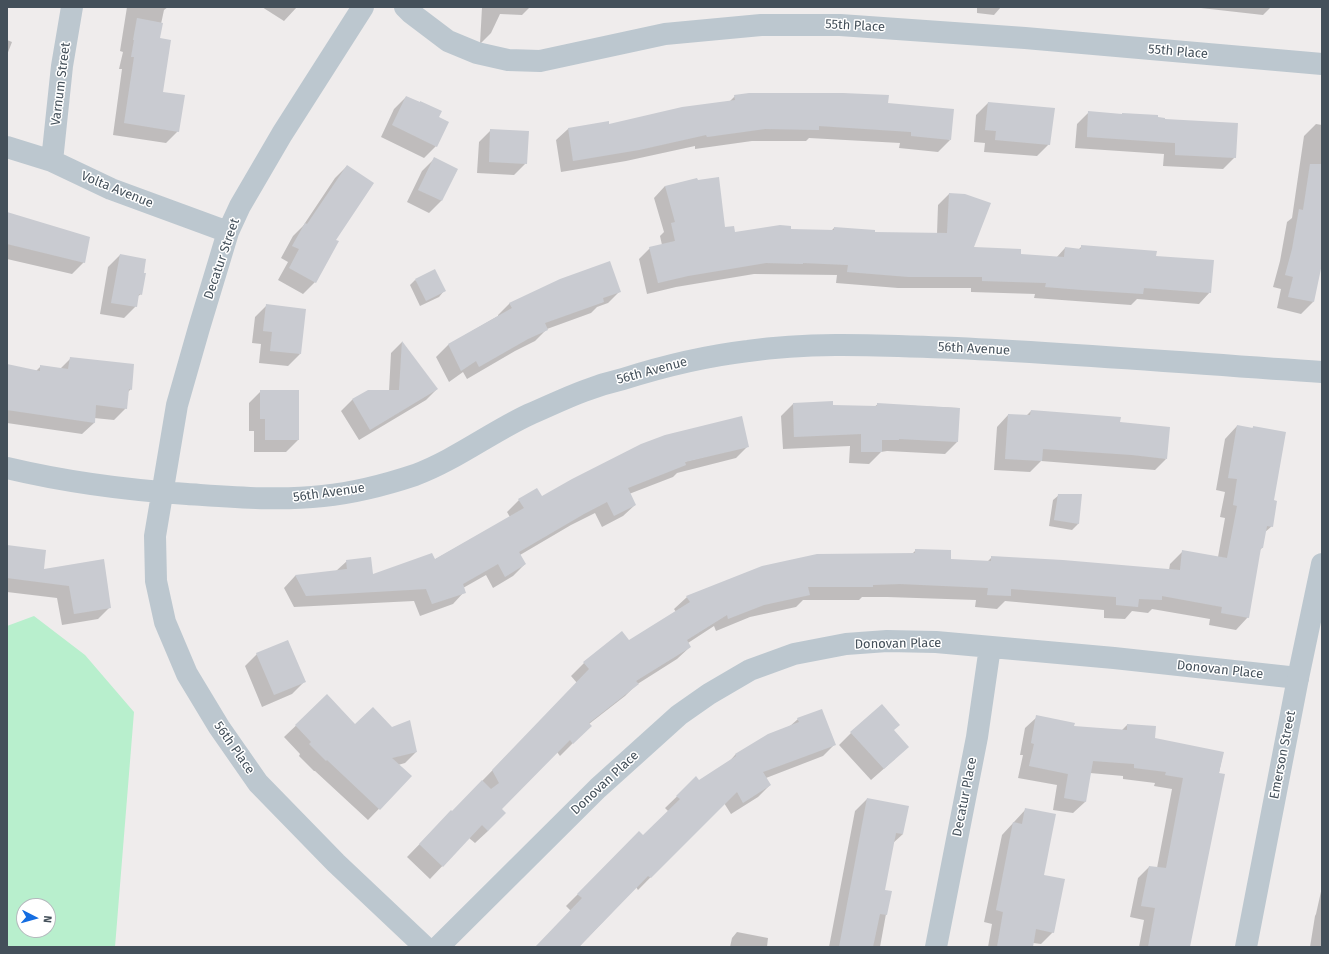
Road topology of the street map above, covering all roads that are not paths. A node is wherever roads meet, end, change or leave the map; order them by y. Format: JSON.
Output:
{"nodes":[{"id":1,"x":72,"y":7,"type":"edge"},
{"id":2,"x":363,"y":7,"type":"edge"},
{"id":3,"x":405,"y":7,"type":"edge"},
{"id":4,"x":1322,"y":64,"type":"edge"},
{"id":5,"x":7,"y":147,"type":"edge"},
{"id":6,"x":52,"y":162,"type":"junction"},
{"id":7,"x":228,"y":232,"type":"junction"},
{"id":8,"x":1322,"y":372,"type":"edge"},
{"id":9,"x":7,"y":468,"type":"edge"},
{"id":10,"x":163,"y":492,"type":"junction"},
{"id":11,"x":1322,"y":564,"type":"edge"},
{"id":12,"x":990,"y":647,"type":"junction"},
{"id":13,"x":1298,"y":678,"type":"junction"},
{"id":14,"x":425,"y":947,"type":"edge"},
{"id":15,"x":438,"y":947,"type":"edge"},
{"id":16,"x":936,"y":947,"type":"edge"},
{"id":17,"x":1246,"y":947,"type":"edge"}],
"edges":[{"from":1,"to":6,"type":"street","name":"Varnum Street"},
{"from":2,"to":7,"type":"street","name":"Decatur Street"},
{"from":3,"to":4,"type":"street","name":"55th Place"},
{"from":5,"to":6,"type":"street","name":"Volta Avenue"},
{"from":6,"to":7,"type":"street","name":"Volta Avenue"},
{"from":7,"to":10,"type":"street","name":"Decatur Street"},
{"from":8,"to":10,"type":"street","name":"56th Avenue"},
{"from":9,"to":10,"type":"street","name":"56th Avenue"},
{"from":10,"to":14,"type":"street","name":"56th Place"},
{"from":11,"to":13,"type":"street","name":"Emerson Street"},
{"from":12,"to":13,"type":"street","name":"Donovan Place"},
{"from":12,"to":15,"type":"street","name":"Donovan Place"},
{"from":12,"to":16,"type":"street","name":"Decatur Place"},
{"from":13,"to":17,"type":"street","name":"Emerson Street"}]}
